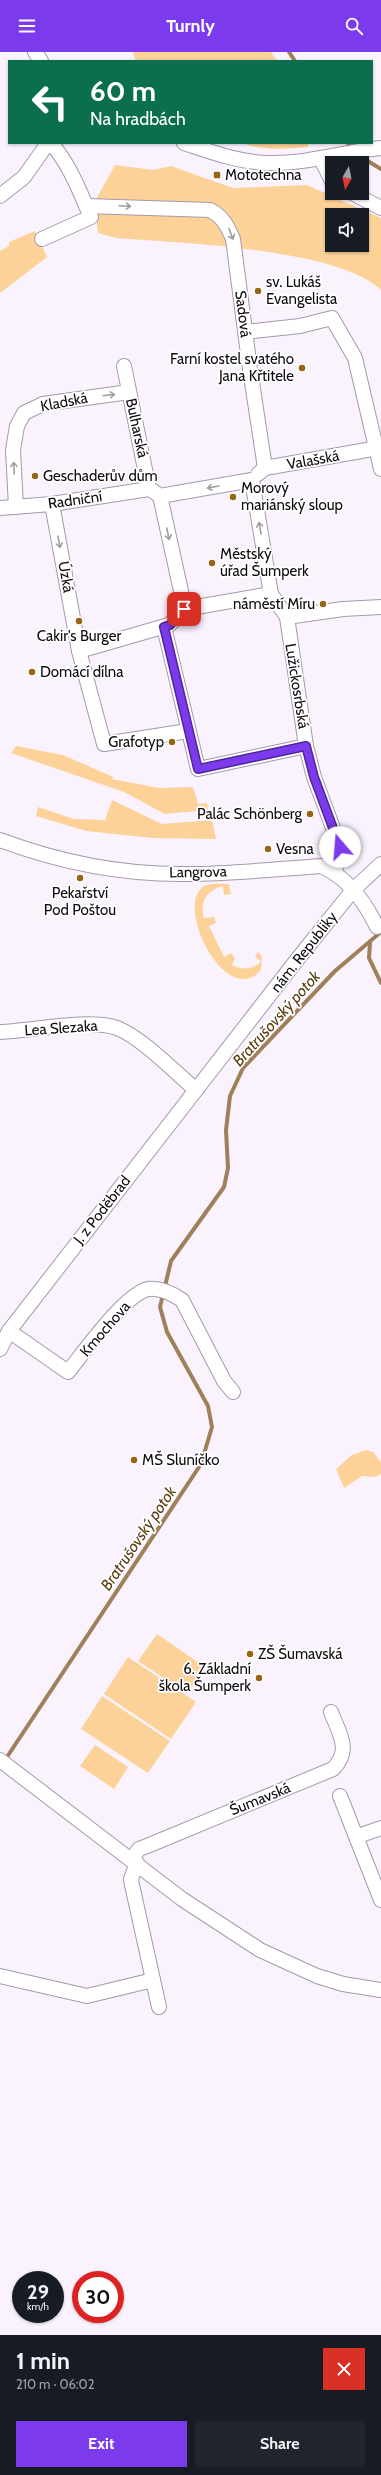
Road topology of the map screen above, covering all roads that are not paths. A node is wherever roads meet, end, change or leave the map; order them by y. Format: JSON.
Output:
{"nodes":[{"id":1,"x":49,"y":144,"type":"edge"},
{"id":2,"x":51,"y":144,"type":"edge"},
{"id":3,"x":187,"y":144,"type":"edge"},
{"id":4,"x":381,"y":148,"type":"edge"},
{"id":5,"x":321,"y":159,"type":"junction"},
{"id":6,"x":325,"y":167,"type":"edge"},
{"id":7,"x":0,"y":196,"type":"edge"},
{"id":8,"x":366,"y":200,"type":"edge"},
{"id":9,"x":86,"y":206,"type":"junction"},
{"id":10,"x":381,"y":208,"type":"edge"},
{"id":11,"x":42,"y":239,"type":"dead end"},
{"id":12,"x":245,"y":332,"type":"junction"},
{"id":13,"x":124,"y":366,"type":"dead end"},
{"id":14,"x":129,"y":392,"type":"junction"},
{"id":15,"x":378,"y":448,"type":"junction"},
{"id":16,"x":266,"y":468,"type":"junction"},
{"id":17,"x":381,"y":469,"type":"edge"},
{"id":18,"x":252,"y":480,"type":"junction"},
{"id":19,"x":155,"y":492,"type":"junction"},
{"id":20,"x":52,"y":504,"type":"junction"},
{"id":21,"x":16,"y":507,"type":"junction"},
{"id":22,"x":0,"y":508,"type":"edge"},
{"id":23,"x":271,"y":594,"type":"junction"},
{"id":24,"x":381,"y":607,"type":"edge"},
{"id":25,"x":184,"y":609,"type":"junction"},
{"id":26,"x":287,"y":617,"type":"junction"},
{"id":27,"x":164,"y":627,"type":"junction"},
{"id":28,"x":79,"y":651,"type":"junction"},
{"id":29,"x":188,"y":731,"type":"junction"},
{"id":30,"x":306,"y":746,"type":"junction"},
{"id":31,"x":0,"y":840,"type":"edge"},
{"id":32,"x":381,"y":864,"type":"edge"},
{"id":33,"x":335,"y":872,"type":"junction"},
{"id":34,"x":353,"y":890,"type":"junction"},
{"id":35,"x":377,"y":927,"type":"dead end"},
{"id":36,"x":0,"y":1032,"type":"edge"},
{"id":37,"x":196,"y":1090,"type":"junction"},
{"id":38,"x":4,"y":1334,"type":"edge"},
{"id":39,"x":0,"y":1349,"type":"edge"},
{"id":40,"x":233,"y":1392,"type":"dead end"},
{"id":41,"x":331,"y":1712,"type":"dead end"},
{"id":42,"x":4,"y":1764,"type":"edge"},
{"id":43,"x":340,"y":1796,"type":"dead end"},
{"id":44,"x":381,"y":1828,"type":"edge"},
{"id":45,"x":358,"y":1836,"type":"junction"},
{"id":46,"x":134,"y":1861,"type":"junction"},
{"id":47,"x":381,"y":1900,"type":"edge"},
{"id":48,"x":0,"y":1976,"type":"edge"},
{"id":49,"x":153,"y":1980,"type":"junction"},
{"id":50,"x":381,"y":1990,"type":"edge"},
{"id":51,"x":159,"y":2007,"type":"dead end"}],
"edges":[{"from":1,"to":7,"type":"street"},
{"from":2,"to":9,"type":"street"},
{"from":3,"to":5,"type":"street"},
{"from":4,"to":5,"type":"street"},
{"from":5,"to":6,"type":"street"},
{"from":8,"to":10,"type":"street"},
{"from":9,"to":11,"type":"street"},
{"from":9,"to":12,"type":"street","name":"Sadová","one_way":true},
{"from":12,"to":15,"type":"street"},
{"from":12,"to":16,"type":"street","name":"Sadová"},
{"from":13,"to":14,"type":"street","name":"Bulharská"},
{"from":14,"to":19,"type":"street","name":"Bulharská"},
{"from":21,"to":14,"type":"street","name":"Kladská","one_way":true},
{"from":15,"to":16,"type":"street","name":"Valašská"},
{"from":15,"to":17,"type":"street"},
{"from":16,"to":18,"type":"street","name":"Valašská"},
{"from":18,"to":19,"type":"street","one_way":true},
{"from":23,"to":18,"type":"street","one_way":true},
{"from":19,"to":20,"type":"street","name":"Radniční"},
{"from":19,"to":25,"type":"street","one_way":true},
{"from":20,"to":21,"type":"street","name":"Radniční"},
{"from":20,"to":28,"type":"street","name":"Úzká","one_way":true},
{"from":21,"to":22,"type":"street","name":"Radniční"},
{"from":23,"to":25,"type":"street"},
{"from":23,"to":26,"type":"street","name":"Lužickosrbská"},
{"from":24,"to":26,"type":"street"},
{"from":25,"to":27,"type":"street"},
{"from":26,"to":30,"type":"street","name":"Lužickosrbská"},
{"from":27,"to":28,"type":"street"},
{"from":27,"to":29,"type":"street"},
{"from":28,"to":29,"type":"street","name":"Úzká"},
{"from":29,"to":30,"type":"street"},
{"from":30,"to":33,"type":"street","name":"Lužickosrbská"},
{"from":31,"to":33,"type":"street","name":"Langrova"},
{"from":32,"to":34,"type":"street"},
{"from":33,"to":34,"type":"street","name":"Langrova"},
{"from":34,"to":35,"type":"street","name":"Langrova"},
{"from":34,"to":37,"type":"street","name":"nám. Republiky"},
{"from":36,"to":37,"type":"street","name":"Lea Slezaka"},
{"from":37,"to":38,"type":"street","name":"J. z Poděbrad"},
{"from":38,"to":39,"type":"street","name":"J. z Poděbrad"},
{"from":38,"to":40,"type":"street","name":"Kmochova"},
{"from":41,"to":46,"type":"street","name":"Šumavská"},
{"from":42,"to":46,"type":"street"},
{"from":43,"to":45,"type":"street"},
{"from":44,"to":45,"type":"street"},
{"from":45,"to":47,"type":"street"},
{"from":46,"to":49,"type":"street"},
{"from":46,"to":50,"type":"street"},
{"from":48,"to":49,"type":"street"},
{"from":49,"to":51,"type":"street"}]}
